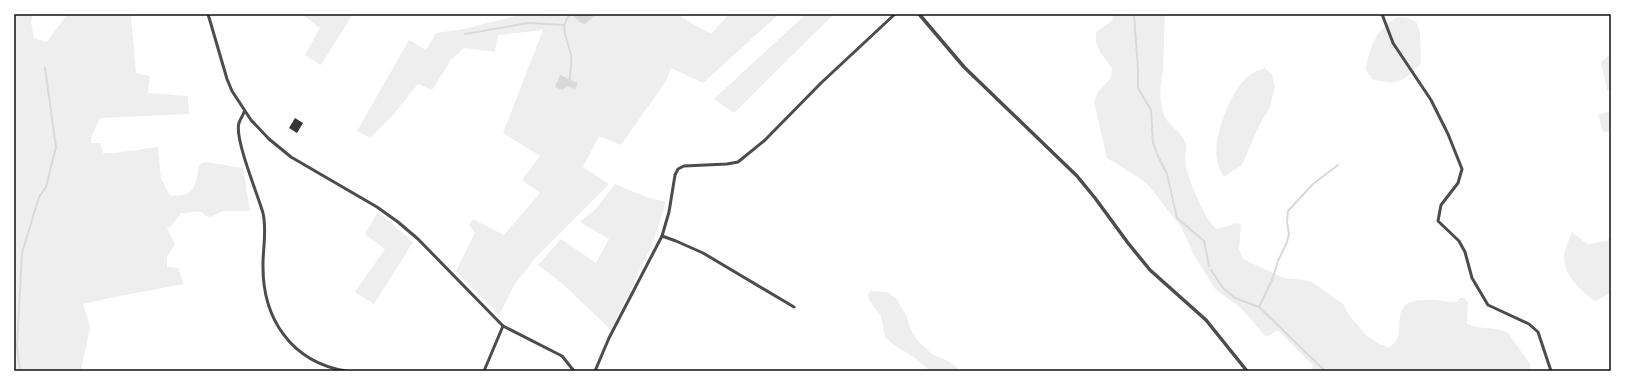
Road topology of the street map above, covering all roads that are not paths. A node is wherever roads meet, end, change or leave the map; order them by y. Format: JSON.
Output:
{"nodes":[{"id":1,"x":208,"y":14,"type":"edge"},
{"id":2,"x":895,"y":14,"type":"edge"},
{"id":3,"x":919,"y":14,"type":"edge"},
{"id":4,"x":1382,"y":14,"type":"edge"},
{"id":5,"x":244,"y":112,"type":"junction"},
{"id":6,"x":662,"y":236,"type":"junction"},
{"id":7,"x":794,"y":307,"type":"dead end"},
{"id":8,"x":503,"y":326,"type":"junction"},
{"id":9,"x":346,"y":371,"type":"edge"},
{"id":10,"x":484,"y":371,"type":"edge"},
{"id":11,"x":574,"y":371,"type":"edge"},
{"id":12,"x":595,"y":371,"type":"edge"},
{"id":13,"x":1248,"y":371,"type":"edge"},
{"id":14,"x":1551,"y":371,"type":"edge"}],
"edges":[{"from":1,"to":5,"type":"street"},
{"from":2,"to":6,"type":"street"},
{"from":3,"to":13,"type":"street"},
{"from":4,"to":14,"type":"street"},
{"from":5,"to":8,"type":"street"},
{"from":5,"to":9,"type":"street"},
{"from":6,"to":7,"type":"street"},
{"from":6,"to":12,"type":"street"},
{"from":8,"to":10,"type":"street"},
{"from":8,"to":11,"type":"street"}]}
